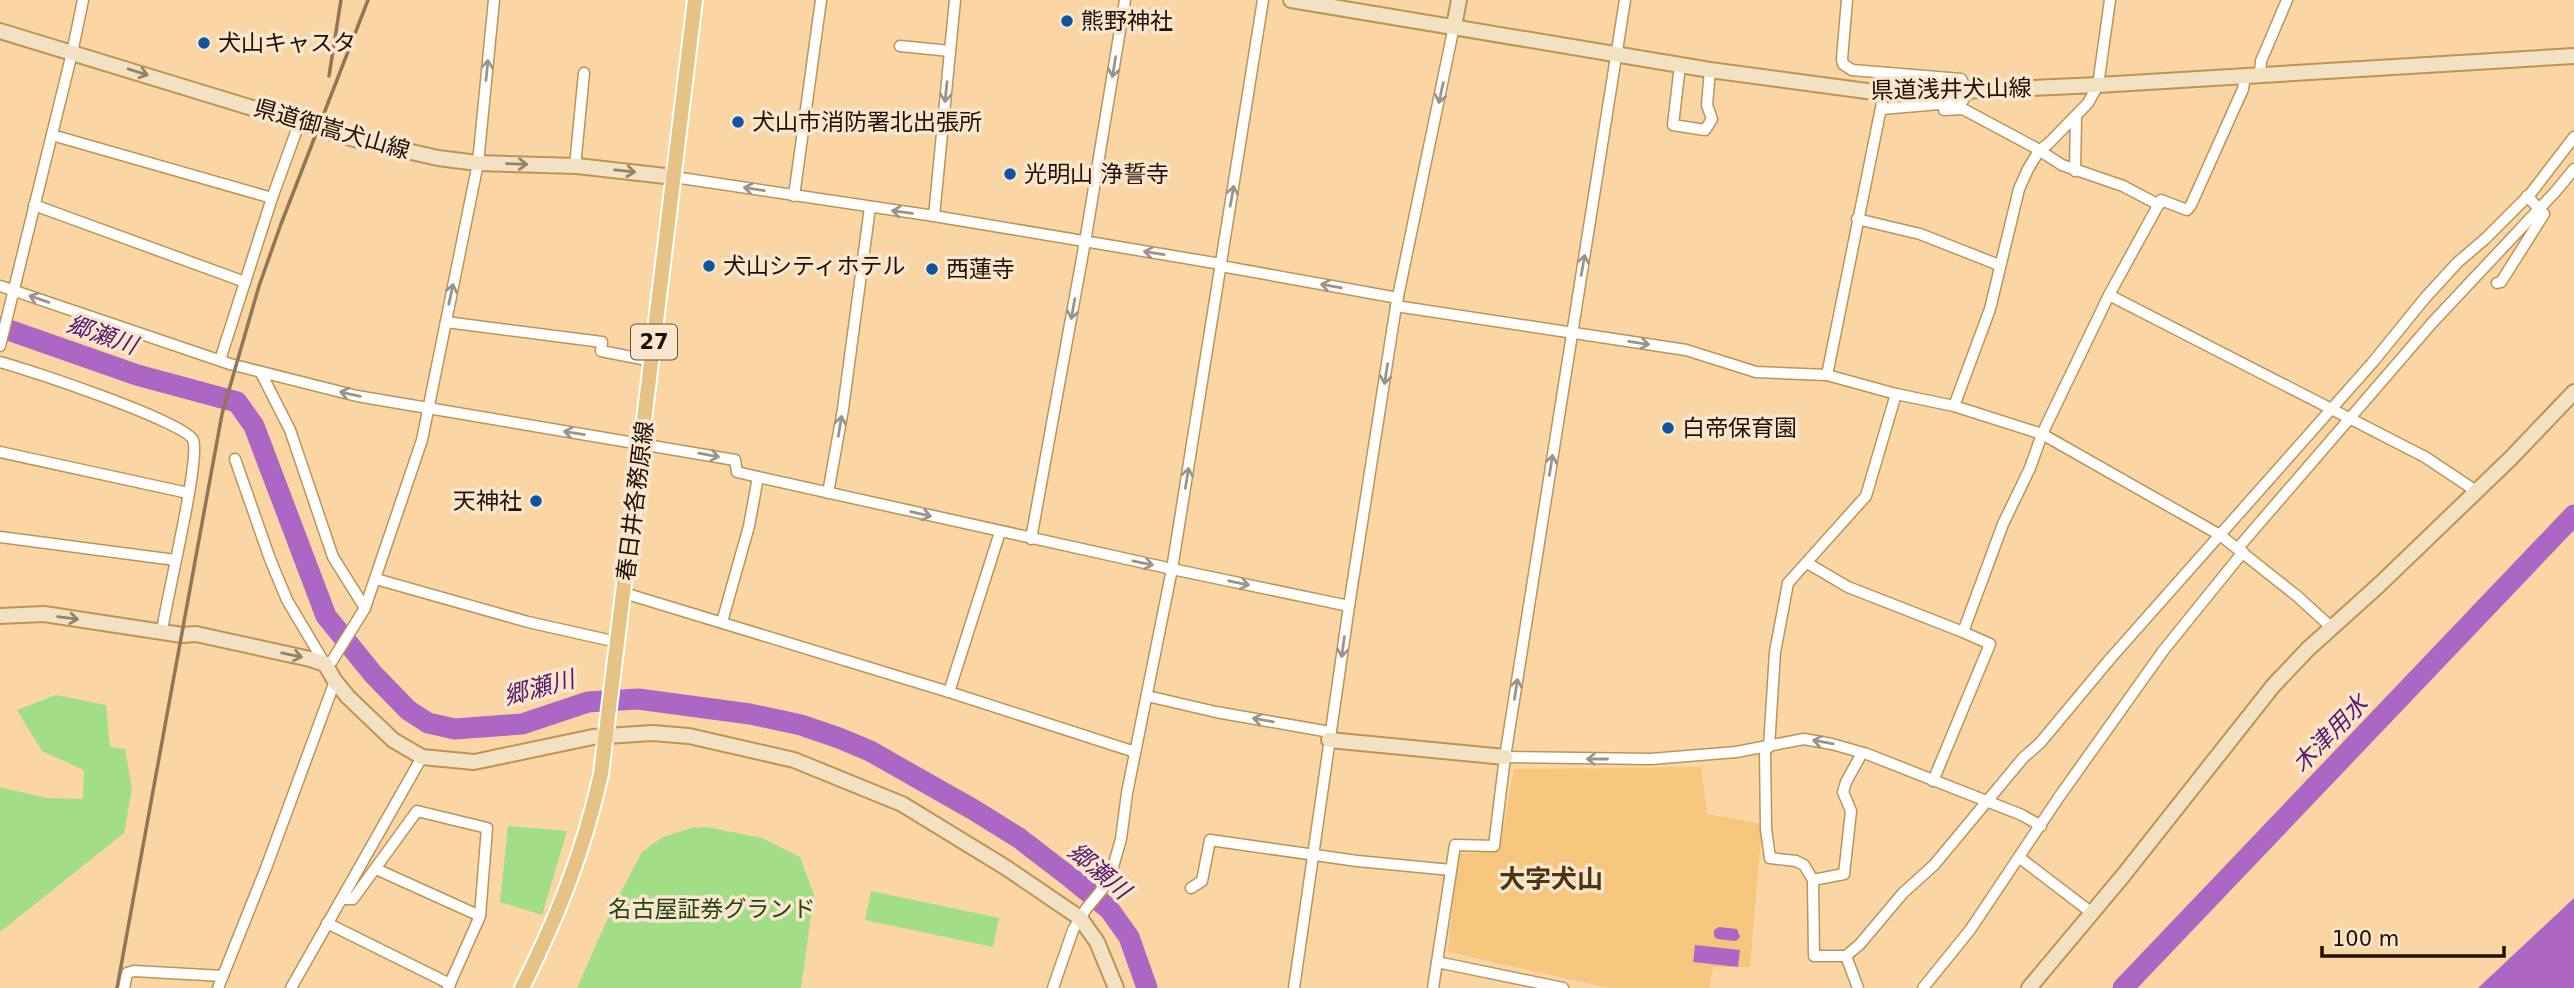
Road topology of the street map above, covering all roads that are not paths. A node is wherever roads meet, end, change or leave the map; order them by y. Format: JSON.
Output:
{"nodes":[{"id":1,"x":83,"y":0,"type":"edge"},
{"id":2,"x":494,"y":0,"type":"edge"},
{"id":3,"x":695,"y":0,"type":"edge"},
{"id":4,"x":821,"y":0,"type":"edge"},
{"id":5,"x":955,"y":0,"type":"edge"},
{"id":6,"x":1125,"y":0,"type":"edge"},
{"id":7,"x":1263,"y":0,"type":"edge"},
{"id":8,"x":1292,"y":0,"type":"edge"},
{"id":9,"x":1459,"y":0,"type":"edge"},
{"id":10,"x":1625,"y":0,"type":"edge"},
{"id":11,"x":1847,"y":0,"type":"edge"},
{"id":12,"x":2110,"y":0,"type":"edge"},
{"id":13,"x":2287,"y":0,"type":"edge"},
{"id":14,"x":1454,"y":26,"type":"junction"},
{"id":15,"x":0,"y":32,"type":"edge"},
{"id":16,"x":900,"y":46,"type":"dead end"},
{"id":17,"x":950,"y":51,"type":"junction"},
{"id":18,"x":72,"y":53,"type":"junction"},
{"id":19,"x":1617,"y":55,"type":"junction"},
{"id":20,"x":2574,"y":56,"type":"edge"},
{"id":21,"x":1680,"y":65,"type":"junction"},
{"id":22,"x":1710,"y":70,"type":"junction"},
{"id":23,"x":583,"y":73,"type":"dead end"},
{"id":24,"x":1888,"y":74,"type":"junction"},
{"id":25,"x":2260,"y":74,"type":"junction"},
{"id":26,"x":2245,"y":76,"type":"junction"},
{"id":27,"x":2098,"y":85,"type":"junction"},
{"id":28,"x":1968,"y":92,"type":"junction"},
{"id":29,"x":1929,"y":106,"type":"junction"},
{"id":30,"x":1882,"y":109,"type":"junction"},
{"id":31,"x":2076,"y":116,"type":"junction"},
{"id":32,"x":300,"y":121,"type":"junction"},
{"id":33,"x":52,"y":135,"type":"junction"},
{"id":34,"x":2574,"y":137,"type":"edge"},
{"id":35,"x":2039,"y":151,"type":"junction"},
{"id":36,"x":478,"y":163,"type":"junction"},
{"id":37,"x":575,"y":166,"type":"junction"},
{"id":38,"x":2574,"y":169,"type":"edge"},
{"id":39,"x":2075,"y":171,"type":"junction"},
{"id":40,"x":674,"y":177,"type":"junction"},
{"id":41,"x":794,"y":196,"type":"junction"},
{"id":42,"x":2526,"y":197,"type":"junction"},
{"id":43,"x":272,"y":198,"type":"junction"},
{"id":44,"x":34,"y":205,"type":"junction"},
{"id":45,"x":2159,"y":205,"type":"junction"},
{"id":46,"x":870,"y":207,"type":"junction"},
{"id":47,"x":2539,"y":209,"type":"junction"},
{"id":48,"x":933,"y":216,"type":"junction"},
{"id":49,"x":1857,"y":219,"type":"junction"},
{"id":50,"x":1085,"y":242,"type":"junction"},
{"id":51,"x":1221,"y":265,"type":"junction"},
{"id":52,"x":1999,"y":265,"type":"junction"},
{"id":53,"x":245,"y":282,"type":"junction"},
{"id":54,"x":2497,"y":283,"type":"dead end"},
{"id":55,"x":0,"y":286,"type":"edge"},
{"id":56,"x":11,"y":293,"type":"junction"},
{"id":57,"x":2109,"y":295,"type":"junction"},
{"id":58,"x":1397,"y":302,"type":"junction"},
{"id":59,"x":446,"y":321,"type":"junction"},
{"id":60,"x":1572,"y":332,"type":"junction"},
{"id":61,"x":0,"y":346,"type":"edge"},
{"id":62,"x":220,"y":360,"type":"junction"},
{"id":63,"x":652,"y":361,"type":"junction"},
{"id":64,"x":0,"y":362,"type":"edge"},
{"id":65,"x":261,"y":373,"type":"junction"},
{"id":66,"x":1827,"y":375,"type":"junction"},
{"id":67,"x":2574,"y":392,"type":"edge"},
{"id":68,"x":1896,"y":394,"type":"junction"},
{"id":69,"x":1954,"y":406,"type":"junction"},
{"id":70,"x":2330,"y":408,"type":"junction"},
{"id":71,"x":428,"y":409,"type":"junction"},
{"id":72,"x":2351,"y":418,"type":"junction"},
{"id":73,"x":2042,"y":434,"type":"junction"},
{"id":74,"x":642,"y":443,"type":"junction"},
{"id":75,"x":0,"y":452,"type":"edge"},
{"id":76,"x":235,"y":459,"type":"dead end"},
{"id":77,"x":758,"y":477,"type":"junction"},
{"id":78,"x":2476,"y":491,"type":"junction"},
{"id":79,"x":188,"y":493,"type":"junction"},
{"id":80,"x":828,"y":493,"type":"junction"},
{"id":81,"x":1000,"y":532,"type":"junction"},
{"id":82,"x":2220,"y":535,"type":"junction"},
{"id":83,"x":0,"y":537,"type":"edge"},
{"id":84,"x":1031,"y":538,"type":"junction"},
{"id":85,"x":2241,"y":550,"type":"junction"},
{"id":86,"x":175,"y":560,"type":"junction"},
{"id":87,"x":1807,"y":563,"type":"junction"},
{"id":88,"x":1172,"y":569,"type":"junction"},
{"id":89,"x":376,"y":579,"type":"junction"},
{"id":90,"x":624,"y":593,"type":"junction"},
{"id":91,"x":1349,"y":606,"type":"junction"},
{"id":92,"x":365,"y":608,"type":"junction"},
{"id":93,"x":0,"y":616,"type":"edge"},
{"id":94,"x":722,"y":622,"type":"junction"},
{"id":95,"x":2331,"y":627,"type":"junction"},
{"id":96,"x":162,"y":631,"type":"junction"},
{"id":97,"x":1963,"y":632,"type":"junction"},
{"id":98,"x":617,"y":642,"type":"junction"},
{"id":99,"x":330,"y":659,"type":"junction"},
{"id":100,"x":335,"y":681,"type":"junction"},
{"id":101,"x":949,"y":692,"type":"junction"},
{"id":102,"x":1147,"y":696,"type":"junction"},
{"id":103,"x":605,"y":735,"type":"junction"},
{"id":104,"x":1330,"y":736,"type":"junction"},
{"id":105,"x":1767,"y":747,"type":"junction"},
{"id":106,"x":1135,"y":752,"type":"junction"},
{"id":107,"x":1862,"y":752,"type":"junction"},
{"id":108,"x":422,"y":757,"type":"junction"},
{"id":109,"x":1506,"y":757,"type":"junction"},
{"id":110,"x":1933,"y":781,"type":"junction"},
{"id":111,"x":1988,"y":802,"type":"junction"},
{"id":112,"x":2041,"y":826,"type":"junction"},
{"id":113,"x":1312,"y":855,"type":"junction"},
{"id":114,"x":2020,"y":858,"type":"junction"},
{"id":115,"x":376,"y":869,"type":"junction"},
{"id":116,"x":1451,"y":870,"type":"junction"},
{"id":117,"x":1813,"y":880,"type":"junction"},
{"id":118,"x":1191,"y":888,"type":"dead end"},
{"id":119,"x":342,"y":899,"type":"junction"},
{"id":120,"x":2092,"y":913,"type":"junction"},
{"id":121,"x":1083,"y":914,"type":"junction"},
{"id":122,"x":480,"y":916,"type":"junction"},
{"id":123,"x":327,"y":923,"type":"junction"},
{"id":124,"x":1846,"y":956,"type":"junction"},
{"id":125,"x":1437,"y":962,"type":"junction"},
{"id":126,"x":223,"y":976,"type":"junction"},
{"id":127,"x":449,"y":986,"type":"edge"},
{"id":128,"x":1544,"y":986,"type":"edge"},
{"id":129,"x":124,"y":988,"type":"edge"},
{"id":130,"x":218,"y":988,"type":"edge"},
{"id":131,"x":291,"y":988,"type":"edge"},
{"id":132,"x":522,"y":988,"type":"edge"},
{"id":133,"x":1053,"y":988,"type":"edge"},
{"id":134,"x":1116,"y":988,"type":"edge"},
{"id":135,"x":1294,"y":988,"type":"edge"},
{"id":136,"x":1433,"y":988,"type":"edge"},
{"id":137,"x":1563,"y":988,"type":"edge"},
{"id":138,"x":1858,"y":988,"type":"edge"},
{"id":139,"x":1923,"y":988,"type":"edge"},
{"id":140,"x":2029,"y":988,"type":"edge"}],
"edges":[{"from":1,"to":18,"type":"street"},
{"from":36,"to":2,"type":"street","one_way":true},
{"from":3,"to":40,"type":"main road","name":"春日井各務原線","number":"27"},
{"from":4,"to":41,"type":"street"},
{"from":5,"to":17,"type":"street"},
{"from":6,"to":50,"type":"street","one_way":true},
{"from":51,"to":7,"type":"street","one_way":true},
{"from":8,"to":14,"type":"street","name":"県道浅井犬山線"},
{"from":9,"to":14,"type":"street"},
{"from":10,"to":19,"type":"street"},
{"from":11,"to":24,"type":"street"},
{"from":12,"to":27,"type":"street"},
{"from":13,"to":25,"type":"street"},
{"from":14,"to":19,"type":"street","name":"県道浅井犬山線"},
{"from":14,"to":58,"type":"street","one_way":true},
{"from":15,"to":18,"type":"street","name":"県道御嵩犬山線"},
{"from":16,"to":17,"type":"street"},
{"from":17,"to":48,"type":"street","one_way":true},
{"from":18,"to":32,"type":"street","name":"県道御嵩犬山線","one_way":true},
{"from":18,"to":33,"type":"street"},
{"from":19,"to":21,"type":"street","name":"県道浅井犬山線"},
{"from":60,"to":19,"type":"street","one_way":true},
{"from":20,"to":25,"type":"street","name":"県道浅井犬山線"},
{"from":21,"to":22,"type":"street","name":"県道浅井犬山線"},
{"from":21,"to":22,"type":"street"},
{"from":22,"to":28,"type":"street","name":"県道浅井犬山線","bridge":true},
{"from":23,"to":37,"type":"street"},
{"from":24,"to":28,"type":"street"},
{"from":24,"to":30,"type":"street"},
{"from":25,"to":26,"type":"street","name":"県道浅井犬山線"},
{"from":26,"to":27,"type":"street","name":"県道浅井犬山線"},
{"from":26,"to":45,"type":"street"},
{"from":27,"to":28,"type":"street","name":"県道浅井犬山線"},
{"from":27,"to":31,"type":"street"},
{"from":28,"to":29,"type":"street"},
{"from":29,"to":30,"type":"street"},
{"from":29,"to":35,"type":"street"},
{"from":30,"to":49,"type":"street"},
{"from":31,"to":35,"type":"street"},
{"from":31,"to":39,"type":"street"},
{"from":32,"to":36,"type":"street","name":"県道御嵩犬山線"},
{"from":32,"to":43,"type":"street"},
{"from":33,"to":43,"type":"street"},
{"from":33,"to":44,"type":"street"},
{"from":34,"to":42,"type":"street"},
{"from":35,"to":39,"type":"street"},
{"from":35,"to":52,"type":"street"},
{"from":36,"to":37,"type":"street","name":"県道御嵩犬山線","one_way":true},
{"from":59,"to":36,"type":"street","one_way":true},
{"from":37,"to":40,"type":"street","name":"県道御嵩犬山線","one_way":true},
{"from":38,"to":47,"type":"street"},
{"from":39,"to":45,"type":"street"},
{"from":41,"to":40,"type":"street","one_way":true},
{"from":40,"to":63,"type":"main road","name":"春日井各務原線","number":"27"},
{"from":41,"to":46,"type":"street"},
{"from":42,"to":47,"type":"street"},
{"from":42,"to":70,"type":"street"},
{"from":43,"to":53,"type":"street"},
{"from":44,"to":53,"type":"street"},
{"from":44,"to":56,"type":"street"},
{"from":45,"to":57,"type":"street"},
{"from":48,"to":46,"type":"street","one_way":true},
{"from":80,"to":46,"type":"street","one_way":true},
{"from":47,"to":54,"type":"street"},
{"from":47,"to":72,"type":"street"},
{"from":48,"to":50,"type":"street"},
{"from":49,"to":52,"type":"street"},
{"from":49,"to":66,"type":"street"},
{"from":51,"to":50,"type":"street","one_way":true},
{"from":50,"to":84,"type":"street","one_way":true},
{"from":58,"to":51,"type":"street","one_way":true},
{"from":88,"to":51,"type":"street","one_way":true},
{"from":52,"to":69,"type":"street"},
{"from":53,"to":62,"type":"street"},
{"from":55,"to":56,"type":"street"},
{"from":56,"to":61,"type":"street"},
{"from":62,"to":56,"type":"street","one_way":true},
{"from":57,"to":70,"type":"street"},
{"from":57,"to":73,"type":"street"},
{"from":58,"to":60,"type":"street"},
{"from":58,"to":91,"type":"street","one_way":true},
{"from":59,"to":63,"type":"street"},
{"from":59,"to":71,"type":"street"},
{"from":60,"to":66,"type":"street","one_way":true},
{"from":109,"to":60,"type":"street","one_way":true},
{"from":62,"to":65,"type":"street"},
{"from":63,"to":74,"type":"main road","name":"春日井各務原線","number":"27"},
{"from":64,"to":79,"type":"street"},
{"from":71,"to":65,"type":"street","one_way":true},
{"from":65,"to":92,"type":"street"},
{"from":66,"to":68,"type":"street"},
{"from":67,"to":78,"type":"street"},
{"from":68,"to":69,"type":"street"},
{"from":68,"to":87,"type":"street"},
{"from":69,"to":73,"type":"street"},
{"from":70,"to":72,"type":"street"},
{"from":70,"to":82,"type":"street"},
{"from":74,"to":71,"type":"street","one_way":true},
{"from":71,"to":89,"type":"street"},
{"from":72,"to":78,"type":"street"},
{"from":72,"to":85,"type":"street"},
{"from":73,"to":82,"type":"street"},
{"from":73,"to":97,"type":"street"},
{"from":74,"to":77,"type":"street","one_way":true},
{"from":74,"to":90,"type":"main road","name":"春日井各務原線","number":"27"},
{"from":75,"to":79,"type":"street"},
{"from":76,"to":99,"type":"street"},
{"from":77,"to":80,"type":"street"},
{"from":77,"to":94,"type":"street"},
{"from":78,"to":95,"type":"street"},
{"from":79,"to":86,"type":"street"},
{"from":80,"to":81,"type":"street","one_way":true},
{"from":81,"to":84,"type":"street"},
{"from":81,"to":101,"type":"street"},
{"from":82,"to":85,"type":"street"},
{"from":82,"to":111,"type":"street"},
{"from":83,"to":86,"type":"street"},
{"from":84,"to":88,"type":"street","one_way":true},
{"from":85,"to":95,"type":"street"},
{"from":85,"to":112,"type":"street"},
{"from":86,"to":96,"type":"street"},
{"from":87,"to":97,"type":"street"},
{"from":87,"to":105,"type":"street"},
{"from":88,"to":91,"type":"street","one_way":true},
{"from":88,"to":102,"type":"street"},
{"from":89,"to":92,"type":"street"},
{"from":89,"to":98,"type":"street"},
{"from":90,"to":94,"type":"street"},
{"from":90,"to":98,"type":"main road","name":"春日井各務原線","number":"27"},
{"from":91,"to":104,"type":"street","one_way":true},
{"from":92,"to":99,"type":"street"},
{"from":93,"to":96,"type":"street","one_way":true},
{"from":94,"to":101,"type":"street"},
{"from":95,"to":120,"type":"street"},
{"from":96,"to":99,"type":"street","one_way":true},
{"from":97,"to":110,"type":"street"},
{"from":98,"to":103,"type":"main road","name":"春日井各務原線","number":"27"},
{"from":99,"to":100,"type":"street"},
{"from":100,"to":108,"type":"street"},
{"from":100,"to":126,"type":"street"},
{"from":101,"to":106,"type":"street"},
{"from":104,"to":102,"type":"street","one_way":true},
{"from":102,"to":106,"type":"street"},
{"from":103,"to":108,"type":"street"},
{"from":103,"to":121,"type":"street"},
{"from":103,"to":132,"type":"main road","name":"春日井各務原線","number":"27"},
{"from":104,"to":109,"type":"street"},
{"from":104,"to":113,"type":"street"},
{"from":107,"to":105,"type":"street","one_way":true},
{"from":105,"to":109,"type":"street","one_way":true},
{"from":105,"to":117,"type":"street"},
{"from":106,"to":121,"type":"street"},
{"from":107,"to":110,"type":"street"},
{"from":107,"to":117,"type":"street"},
{"from":108,"to":119,"type":"street"},
{"from":109,"to":116,"type":"street"},
{"from":110,"to":111,"type":"street"},
{"from":111,"to":112,"type":"street"},
{"from":111,"to":124,"type":"street"},
{"from":112,"to":114,"type":"street"},
{"from":113,"to":116,"type":"street"},
{"from":113,"to":118,"type":"street"},
{"from":113,"to":135,"type":"street"},
{"from":114,"to":120,"type":"street"},
{"from":114,"to":139,"type":"street"},
{"from":115,"to":119,"type":"street"},
{"from":115,"to":122,"type":"street"},
{"from":115,"to":122,"type":"street"},
{"from":116,"to":125,"type":"street"},
{"from":117,"to":124,"type":"street"},
{"from":119,"to":123,"type":"street"},
{"from":120,"to":140,"type":"street"},
{"from":121,"to":133,"type":"street"},
{"from":121,"to":134,"type":"street"},
{"from":122,"to":127,"type":"street"},
{"from":123,"to":127,"type":"street"},
{"from":123,"to":131,"type":"street"},
{"from":124,"to":138,"type":"street"},
{"from":125,"to":128,"type":"street"},
{"from":125,"to":136,"type":"street"},
{"from":126,"to":129,"type":"street"},
{"from":126,"to":130,"type":"street"},
{"from":128,"to":137,"type":"street"}]}
